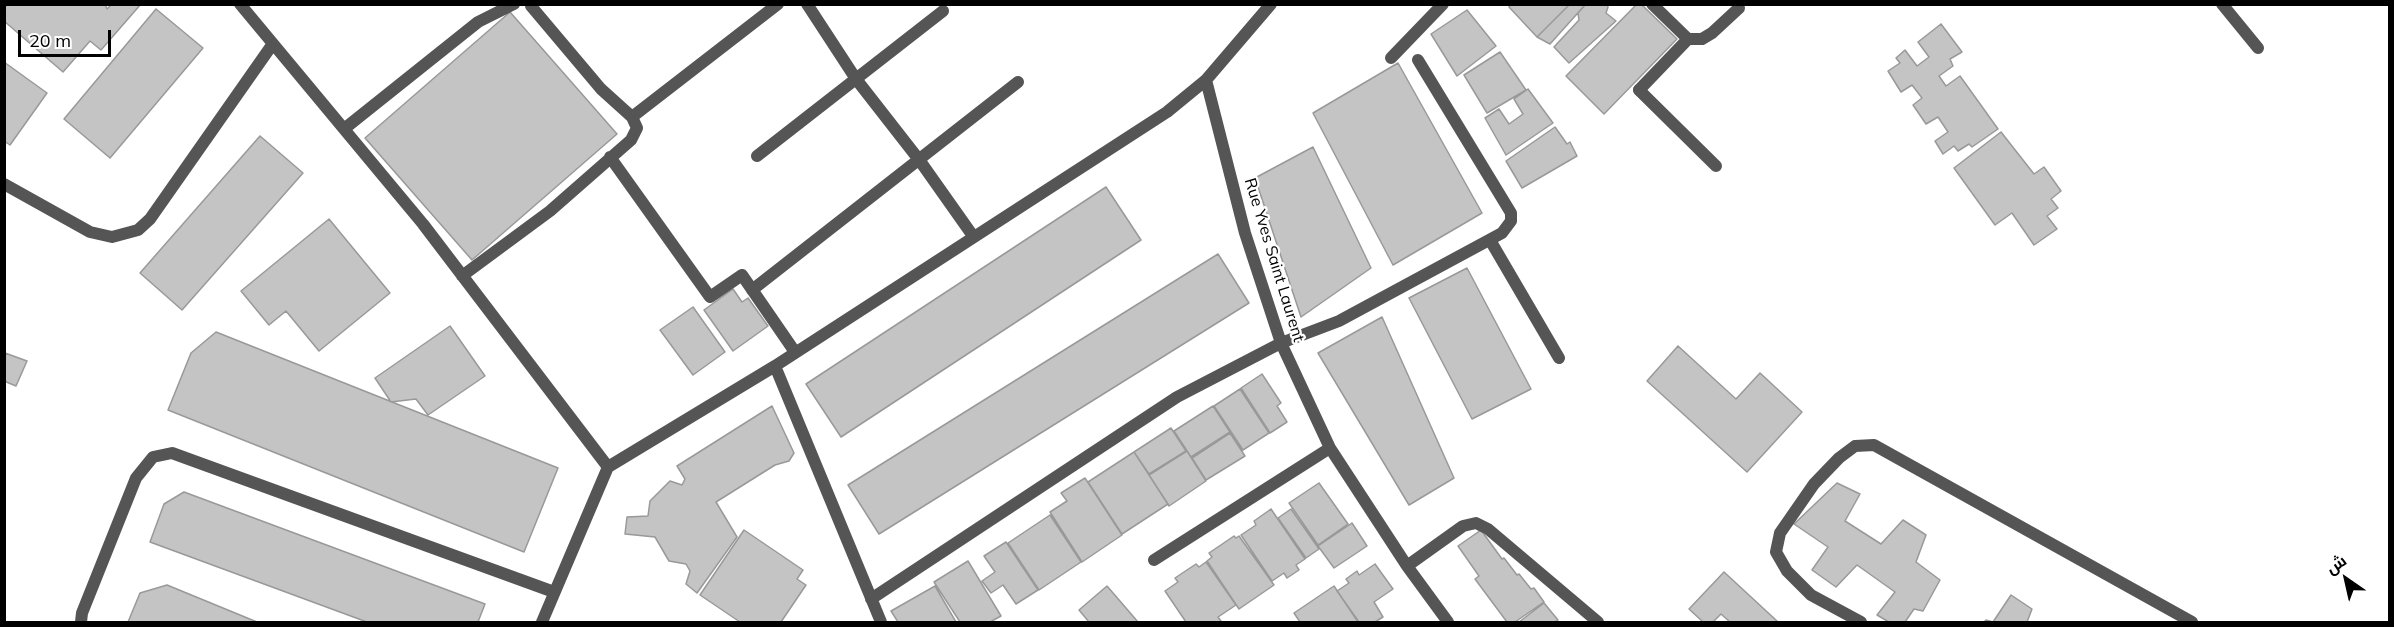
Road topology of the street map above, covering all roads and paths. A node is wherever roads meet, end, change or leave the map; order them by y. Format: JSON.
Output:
{"nodes":[{"id":1,"x":240,"y":4,"type":"edge"},
{"id":2,"x":514,"y":4,"type":"edge"},
{"id":3,"x":778,"y":4,"type":"edge"},
{"id":4,"x":807,"y":4,"type":"edge"},
{"id":5,"x":1271,"y":4,"type":"edge"},
{"id":6,"x":1443,"y":4,"type":"edge"},
{"id":7,"x":1652,"y":4,"type":"edge"},
{"id":8,"x":2222,"y":4,"type":"edge"},
{"id":9,"x":530,"y":5,"type":"edge"},
{"id":10,"x":1739,"y":8,"type":"dead end"},
{"id":11,"x":943,"y":11,"type":"dead end"},
{"id":12,"x":1688,"y":39,"type":"junction"},
{"id":13,"x":272,"y":45,"type":"junction"},
{"id":14,"x":2258,"y":48,"type":"dead end"},
{"id":15,"x":1391,"y":58,"type":"dead end"},
{"id":16,"x":1418,"y":60,"type":"dead end"},
{"id":17,"x":856,"y":79,"type":"junction"},
{"id":18,"x":1206,"y":80,"type":"junction"},
{"id":19,"x":1018,"y":82,"type":"dead end"},
{"id":20,"x":632,"y":117,"type":"junction"},
{"id":21,"x":344,"y":129,"type":"junction"},
{"id":22,"x":757,"y":156,"type":"dead end"},
{"id":23,"x":610,"y":157,"type":"junction"},
{"id":24,"x":920,"y":161,"type":"junction"},
{"id":25,"x":1716,"y":166,"type":"dead end"},
{"id":26,"x":4,"y":184,"type":"edge"},
{"id":27,"x":973,"y":236,"type":"junction"},
{"id":28,"x":1490,"y":240,"type":"junction"},
{"id":29,"x":462,"y":276,"type":"junction"},
{"id":30,"x":752,"y":290,"type":"junction"},
{"id":31,"x":1281,"y":343,"type":"junction"},
{"id":32,"x":795,"y":352,"type":"junction"},
{"id":33,"x":1559,"y":358,"type":"dead end"},
{"id":34,"x":775,"y":366,"type":"junction"},
{"id":35,"x":1330,"y":448,"type":"junction"},
{"id":36,"x":609,"y":467,"type":"junction"},
{"id":37,"x":1154,"y":560,"type":"dead end"},
{"id":38,"x":1407,"y":567,"type":"junction"},
{"id":39,"x":554,"y":592,"type":"junction"},
{"id":40,"x":871,"y":599,"type":"junction"},
{"id":41,"x":81,"y":622,"type":"edge"},
{"id":42,"x":542,"y":622,"type":"edge"},
{"id":43,"x":881,"y":622,"type":"edge"},
{"id":44,"x":1448,"y":622,"type":"edge"},
{"id":45,"x":1598,"y":622,"type":"edge"},
{"id":46,"x":1861,"y":622,"type":"edge"},
{"id":47,"x":2192,"y":622,"type":"edge"}],
"edges":[{"from":1,"to":13,"type":"street"},
{"from":2,"to":21,"type":"street"},
{"from":3,"to":20,"type":"street"},
{"from":4,"to":17,"type":"street"},
{"from":5,"to":18,"type":"street"},
{"from":6,"to":15,"type":"street"},
{"from":7,"to":12,"type":"street"},
{"from":8,"to":14,"type":"street"},
{"from":9,"to":20,"type":"street"},
{"from":10,"to":12,"type":"street"},
{"from":11,"to":17,"type":"street"},
{"from":12,"to":25,"type":"street"},
{"from":13,"to":21,"type":"street"},
{"from":13,"to":26,"type":"street"},
{"from":16,"to":28,"type":"street"},
{"from":17,"to":22,"type":"street"},
{"from":17,"to":24,"type":"street"},
{"from":18,"to":27,"type":"street"},
{"from":18,"to":31,"type":"street","name":"Rue Yves Saint Laurent"},
{"from":19,"to":24,"type":"street"},
{"from":20,"to":23,"type":"street"},
{"from":21,"to":29,"type":"street"},
{"from":23,"to":29,"type":"street"},
{"from":23,"to":30,"type":"street"},
{"from":24,"to":27,"type":"street"},
{"from":24,"to":30,"type":"street"},
{"from":27,"to":32,"type":"street"},
{"from":28,"to":31,"type":"street"},
{"from":28,"to":33,"type":"street"},
{"from":29,"to":36,"type":"street"},
{"from":30,"to":32,"type":"street"},
{"from":31,"to":35,"type":"street","name":"Rue Yves Saint Laurent"},
{"from":31,"to":40,"type":"street"},
{"from":32,"to":34,"type":"street"},
{"from":34,"to":36,"type":"street"},
{"from":34,"to":40,"type":"street"},
{"from":35,"to":37,"type":"street"},
{"from":35,"to":38,"type":"street","name":"Rue Yves Saint Laurent"},
{"from":36,"to":39,"type":"street"},
{"from":38,"to":44,"type":"street","name":"Rue Yves Saint Laurent"},
{"from":38,"to":45,"type":"street"},
{"from":39,"to":41,"type":"street"},
{"from":39,"to":42,"type":"street"},
{"from":40,"to":43,"type":"street"},
{"from":46,"to":47,"type":"street"}]}
